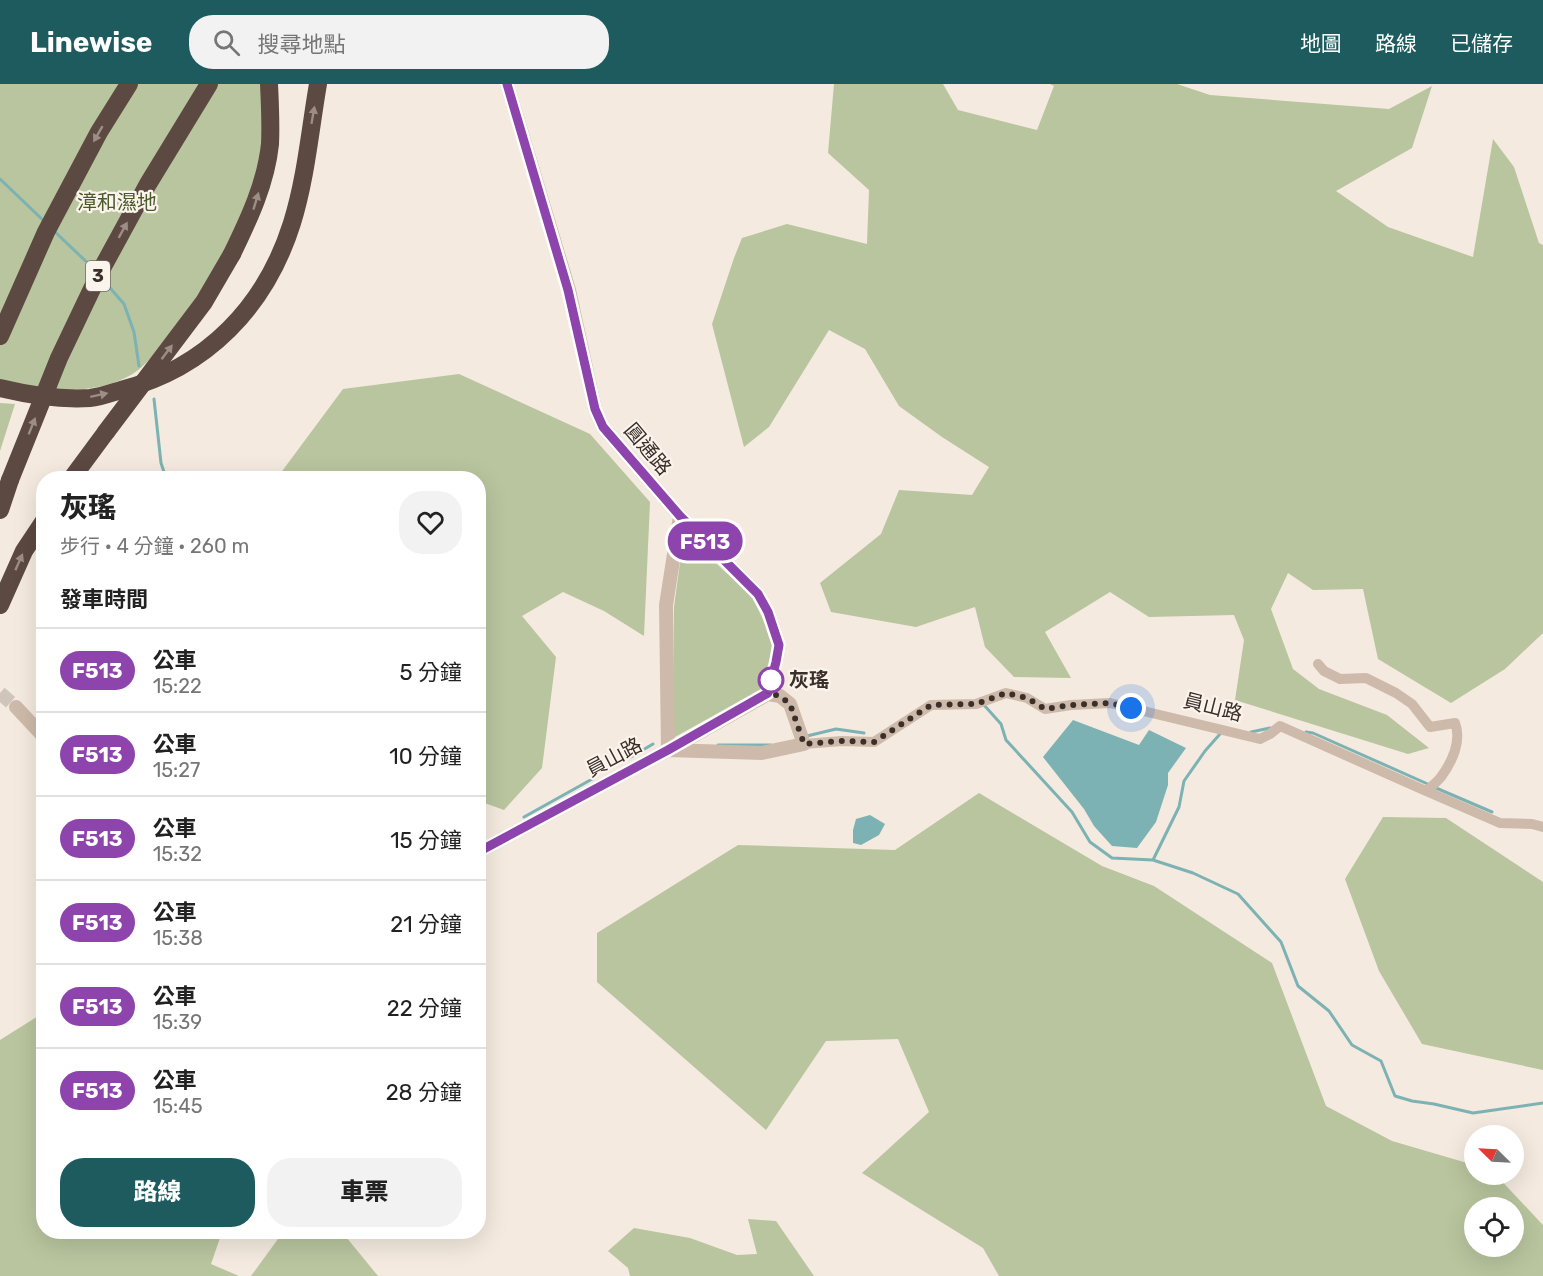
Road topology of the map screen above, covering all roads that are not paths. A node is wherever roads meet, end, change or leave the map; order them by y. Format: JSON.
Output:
{"nodes":[{"id":1,"x":129,"y":84,"type":"edge"},
{"id":2,"x":209,"y":84,"type":"edge"},
{"id":3,"x":270,"y":84,"type":"edge"},
{"id":4,"x":318,"y":84,"type":"edge"},
{"id":5,"x":507,"y":84,"type":"edge"},
{"id":6,"x":0,"y":336,"type":"edge"},
{"id":7,"x":0,"y":388,"type":"edge"},
{"id":8,"x":77,"y":471,"type":"edge"},
{"id":9,"x":0,"y":510,"type":"edge"},
{"id":10,"x":680,"y":516,"type":"junction"},
{"id":11,"x":36,"y":533,"type":"edge"},
{"id":12,"x":0,"y":605,"type":"edge"},
{"id":13,"x":1318,"y":664,"type":"dead end"},
{"id":14,"x":770,"y":687,"type":"junction"},
{"id":15,"x":16,"y":707,"type":"tunnel mouth"},
{"id":16,"x":36,"y":728,"type":"edge"},
{"id":17,"x":802,"y":739,"type":"junction"},
{"id":18,"x":668,"y":750,"type":"junction"},
{"id":19,"x":1426,"y":791,"type":"junction"},
{"id":20,"x":1543,"y":827,"type":"edge"},
{"id":21,"x":486,"y":848,"type":"edge"}],
"edges":[{"from":1,"to":6,"type":"highway","one_way":true},
{"from":9,"to":2,"type":"highway","number":"3","one_way":true,"bridge":true},
{"from":8,"to":3,"type":"highway","one_way":true,"bridge":true},
{"from":7,"to":4,"type":"highway","one_way":true},
{"from":5,"to":10,"type":"street","name":"圓通路"},
{"from":10,"to":14,"type":"street","name":"圓通路"},
{"from":10,"to":18,"type":"street"},
{"from":12,"to":11,"type":"highway","one_way":true},
{"from":13,"to":19,"type":"street"},
{"from":14,"to":17,"type":"street"},
{"from":14,"to":18,"type":"street"},
{"from":15,"to":16,"type":"street"},
{"from":17,"to":18,"type":"street","name":"員山路"},
{"from":17,"to":19,"type":"street","name":"員山路"},
{"from":18,"to":21,"type":"street","name":"員山路"},
{"from":19,"to":20,"type":"street","name":"員山路"}]}
